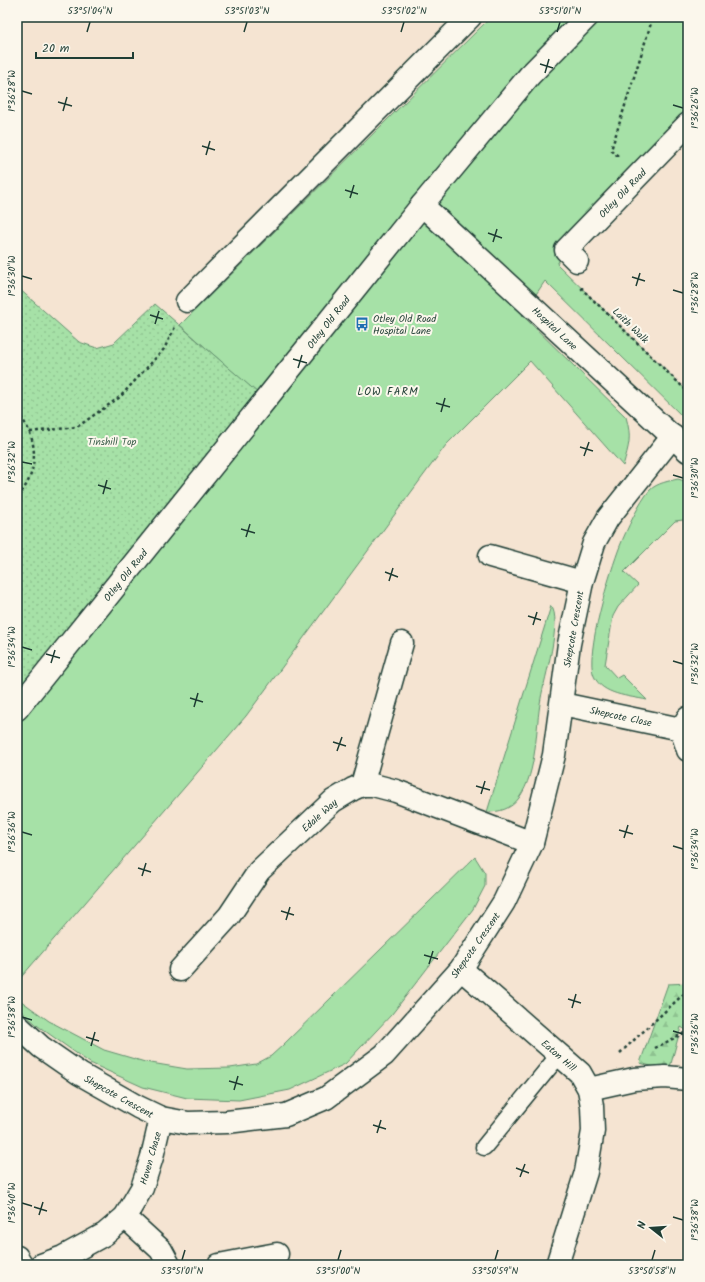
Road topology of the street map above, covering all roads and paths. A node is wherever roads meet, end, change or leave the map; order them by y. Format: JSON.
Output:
{"nodes":[{"id":1,"x":470,"y":17,"type":"edge"},
{"id":2,"x":587,"y":17,"type":"edge"},
{"id":3,"x":653,"y":17,"type":"edge"},
{"id":4,"x":688,"y":124,"type":"edge"},
{"id":5,"x":638,"y":176,"type":"junction"},
{"id":6,"x":422,"y":205,"type":"junction"},
{"id":7,"x":577,"y":261,"type":"joint"},
{"id":8,"x":187,"y":301,"type":"joint"},
{"id":9,"x":688,"y":392,"type":"edge"},
{"id":10,"x":17,"y":412,"type":"edge"},
{"id":11,"x":30,"y":432,"type":"junction"},
{"id":12,"x":680,"y":443,"type":"edge"},
{"id":13,"x":17,"y":497,"type":"edge"},
{"id":14,"x":490,"y":556,"type":"dead end"},
{"id":15,"x":582,"y":582,"type":"junction"},
{"id":16,"x":402,"y":643,"type":"dead end"},
{"id":17,"x":562,"y":704,"type":"junction"},
{"id":18,"x":17,"y":709,"type":"edge"},
{"id":19,"x":685,"y":724,"type":"edge"},
{"id":20,"x":688,"y":750,"type":"edge"},
{"id":21,"x":362,"y":785,"type":"junction"},
{"id":22,"x":532,"y":844,"type":"junction"},
{"id":23,"x":461,"y":969,"type":"junction"},
{"id":24,"x":180,"y":970,"type":"dead end"},
{"id":25,"x":688,"y":990,"type":"edge"},
{"id":26,"x":17,"y":1024,"type":"edge"},
{"id":27,"x":688,"y":1031,"type":"edge"},
{"id":28,"x":654,"y":1048,"type":"dead end"},
{"id":29,"x":559,"y":1055,"type":"junction"},
{"id":30,"x":688,"y":1079,"type":"edge"},
{"id":31,"x":588,"y":1086,"type":"junction"},
{"id":32,"x":161,"y":1118,"type":"junction"},
{"id":33,"x":484,"y":1147,"type":"dead end"},
{"id":34,"x":126,"y":1217,"type":"junction"},
{"id":35,"x":277,"y":1254,"type":"dead end"},
{"id":36,"x":17,"y":1257,"type":"edge"},
{"id":37,"x":22,"y":1265,"type":"edge"},
{"id":38,"x":41,"y":1265,"type":"edge"},
{"id":39,"x":169,"y":1265,"type":"edge"},
{"id":40,"x":219,"y":1265,"type":"edge"},
{"id":41,"x":557,"y":1265,"type":"edge"}],
"edges":[{"from":1,"to":8,"type":"street"},
{"from":2,"to":6,"type":"street","name":"Otley Old Road"},
{"from":3,"to":5,"type":"path"},
{"from":4,"to":5,"type":"street","name":"Otley Old Road"},
{"from":5,"to":7,"type":"street","name":"Otley Old Road"},
{"from":6,"to":12,"type":"street","name":"Hospital Lane"},
{"from":6,"to":18,"type":"street","name":"Otley Old Road"},
{"from":7,"to":9,"type":"path","name":"Laith Walk"},
{"from":8,"to":11,"type":"path"},
{"from":10,"to":11,"type":"path"},
{"from":11,"to":13,"type":"path"},
{"from":12,"to":15,"type":"street","name":"Shepcote Crescent"},
{"from":14,"to":15,"type":"street"},
{"from":15,"to":17,"type":"street","name":"Shepcote Crescent"},
{"from":16,"to":21,"type":"street"},
{"from":17,"to":19,"type":"street","name":"Shepcote Close"},
{"from":17,"to":22,"type":"street","name":"Shepcote Crescent"},
{"from":19,"to":20,"type":"street","name":"Shepcote Close"},
{"from":21,"to":22,"type":"street"},
{"from":21,"to":24,"type":"street","name":"Edale Way"},
{"from":22,"to":23,"type":"street","name":"Shepcote Crescent"},
{"from":23,"to":29,"type":"street","name":"Eaton Hill"},
{"from":23,"to":32,"type":"street","name":"Shepcote Crescent"},
{"from":25,"to":31,"type":"path"},
{"from":26,"to":32,"type":"street","name":"Shepcote Crescent"},
{"from":27,"to":28,"type":"path"},
{"from":29,"to":31,"type":"street","name":"Eaton Hill"},
{"from":29,"to":33,"type":"lane"},
{"from":30,"to":31,"type":"street"},
{"from":31,"to":41,"type":"street","name":"Eaton Hill"},
{"from":32,"to":34,"type":"street","name":"Haven Chase"},
{"from":34,"to":38,"type":"street","name":"Haven Chase"},
{"from":34,"to":39,"type":"street"},
{"from":35,"to":40,"type":"street"},
{"from":36,"to":37,"type":"street"}]}
